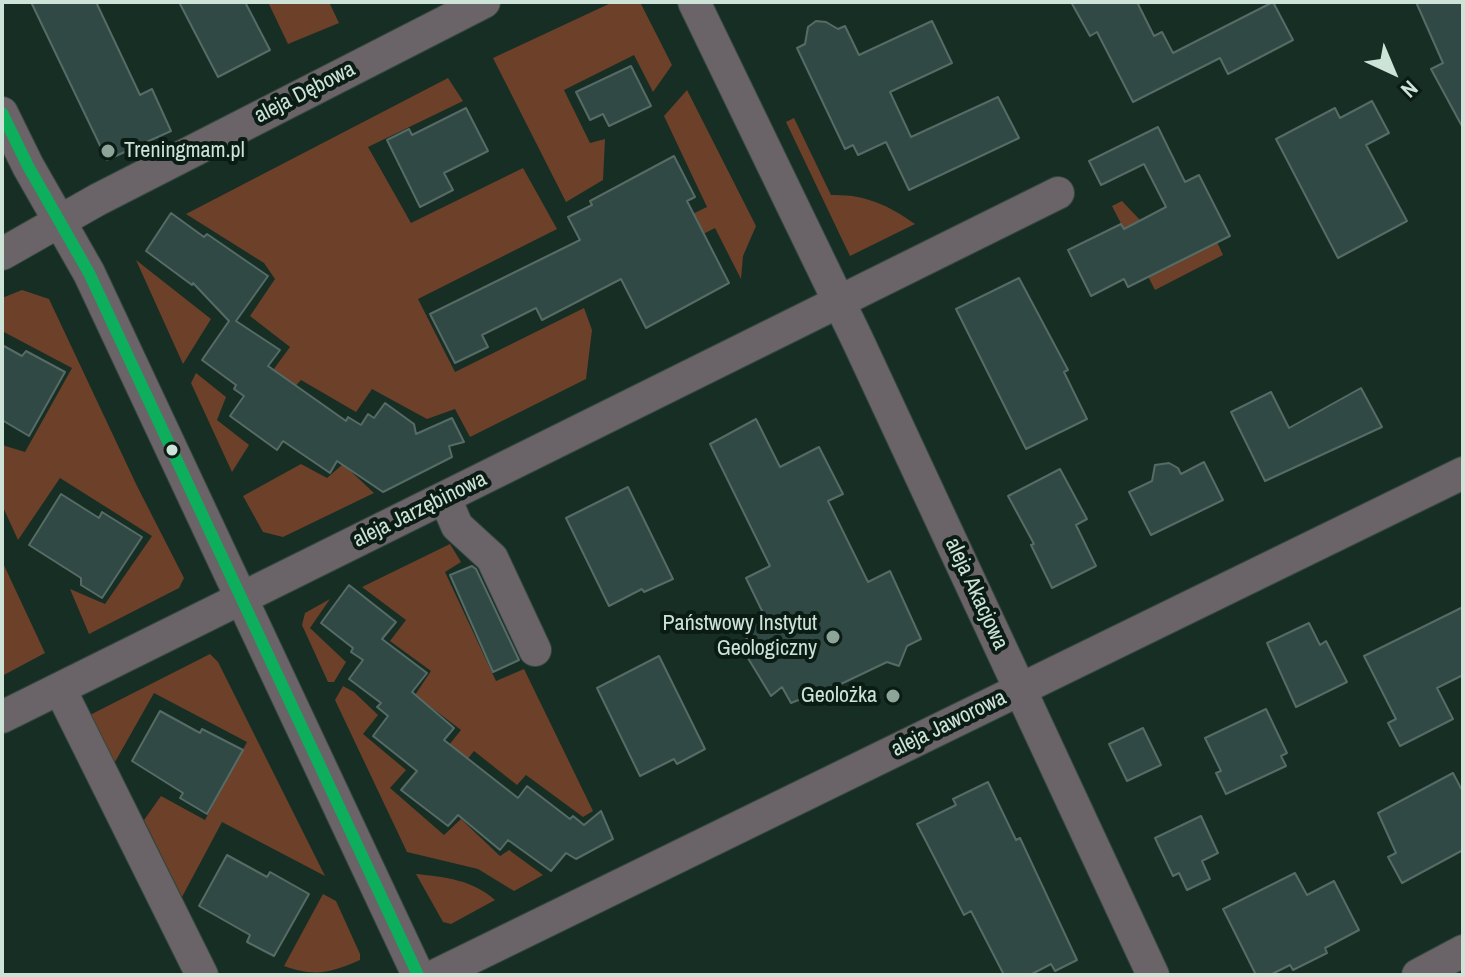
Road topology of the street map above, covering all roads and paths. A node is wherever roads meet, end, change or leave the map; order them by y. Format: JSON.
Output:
{"nodes":[{"id":1,"x":484,"y":2,"type":"edge"},
{"id":2,"x":694,"y":2,"type":"edge"},
{"id":3,"x":2,"y":113,"type":"edge"},
{"id":4,"x":1058,"y":193,"type":"dead end"},
{"id":5,"x":59,"y":221,"type":"junction"},
{"id":6,"x":2,"y":254,"type":"edge"},
{"id":7,"x":838,"y":301,"type":"junction"},
{"id":8,"x":1463,"y":473,"type":"edge"},
{"id":9,"x":445,"y":498,"type":"junction"},
{"id":10,"x":241,"y":597,"type":"junction"},
{"id":11,"x":535,"y":650,"type":"dead end"},
{"id":12,"x":60,"y":689,"type":"junction"},
{"id":13,"x":1021,"y":689,"type":"junction"},
{"id":14,"x":2,"y":717,"type":"edge"},
{"id":15,"x":1463,"y":951,"type":"edge"},
{"id":16,"x":202,"y":975,"type":"edge"},
{"id":17,"x":418,"y":975,"type":"edge"},
{"id":18,"x":436,"y":975,"type":"edge"},
{"id":19,"x":1153,"y":975,"type":"edge"},
{"id":20,"x":1418,"y":975,"type":"edge"}],
"edges":[{"from":1,"to":5,"type":"street","name":"aleja Dębowa"},
{"from":2,"to":7,"type":"street","name":"aleja Akacjowa"},
{"from":3,"to":5,"type":"street"},
{"from":4,"to":7,"type":"street"},
{"from":5,"to":6,"type":"street","name":"aleja Dębowa"},
{"from":5,"to":10,"type":"street"},
{"from":7,"to":9,"type":"street","name":"aleja Jarzębinowa"},
{"from":7,"to":13,"type":"street","name":"aleja Akacjowa"},
{"from":8,"to":13,"type":"street","name":"aleja Jaworowa"},
{"from":9,"to":10,"type":"street","name":"aleja Jarzębinowa"},
{"from":9,"to":11,"type":"street"},
{"from":10,"to":12,"type":"street","name":"aleja Jarzębinowa"},
{"from":10,"to":17,"type":"street"},
{"from":12,"to":14,"type":"street","name":"aleja Jarzębinowa"},
{"from":12,"to":16,"type":"street"},
{"from":13,"to":18,"type":"street","name":"aleja Jaworowa"},
{"from":13,"to":19,"type":"street","name":"aleja Akacjowa"},
{"from":15,"to":20,"type":"street"}]}
